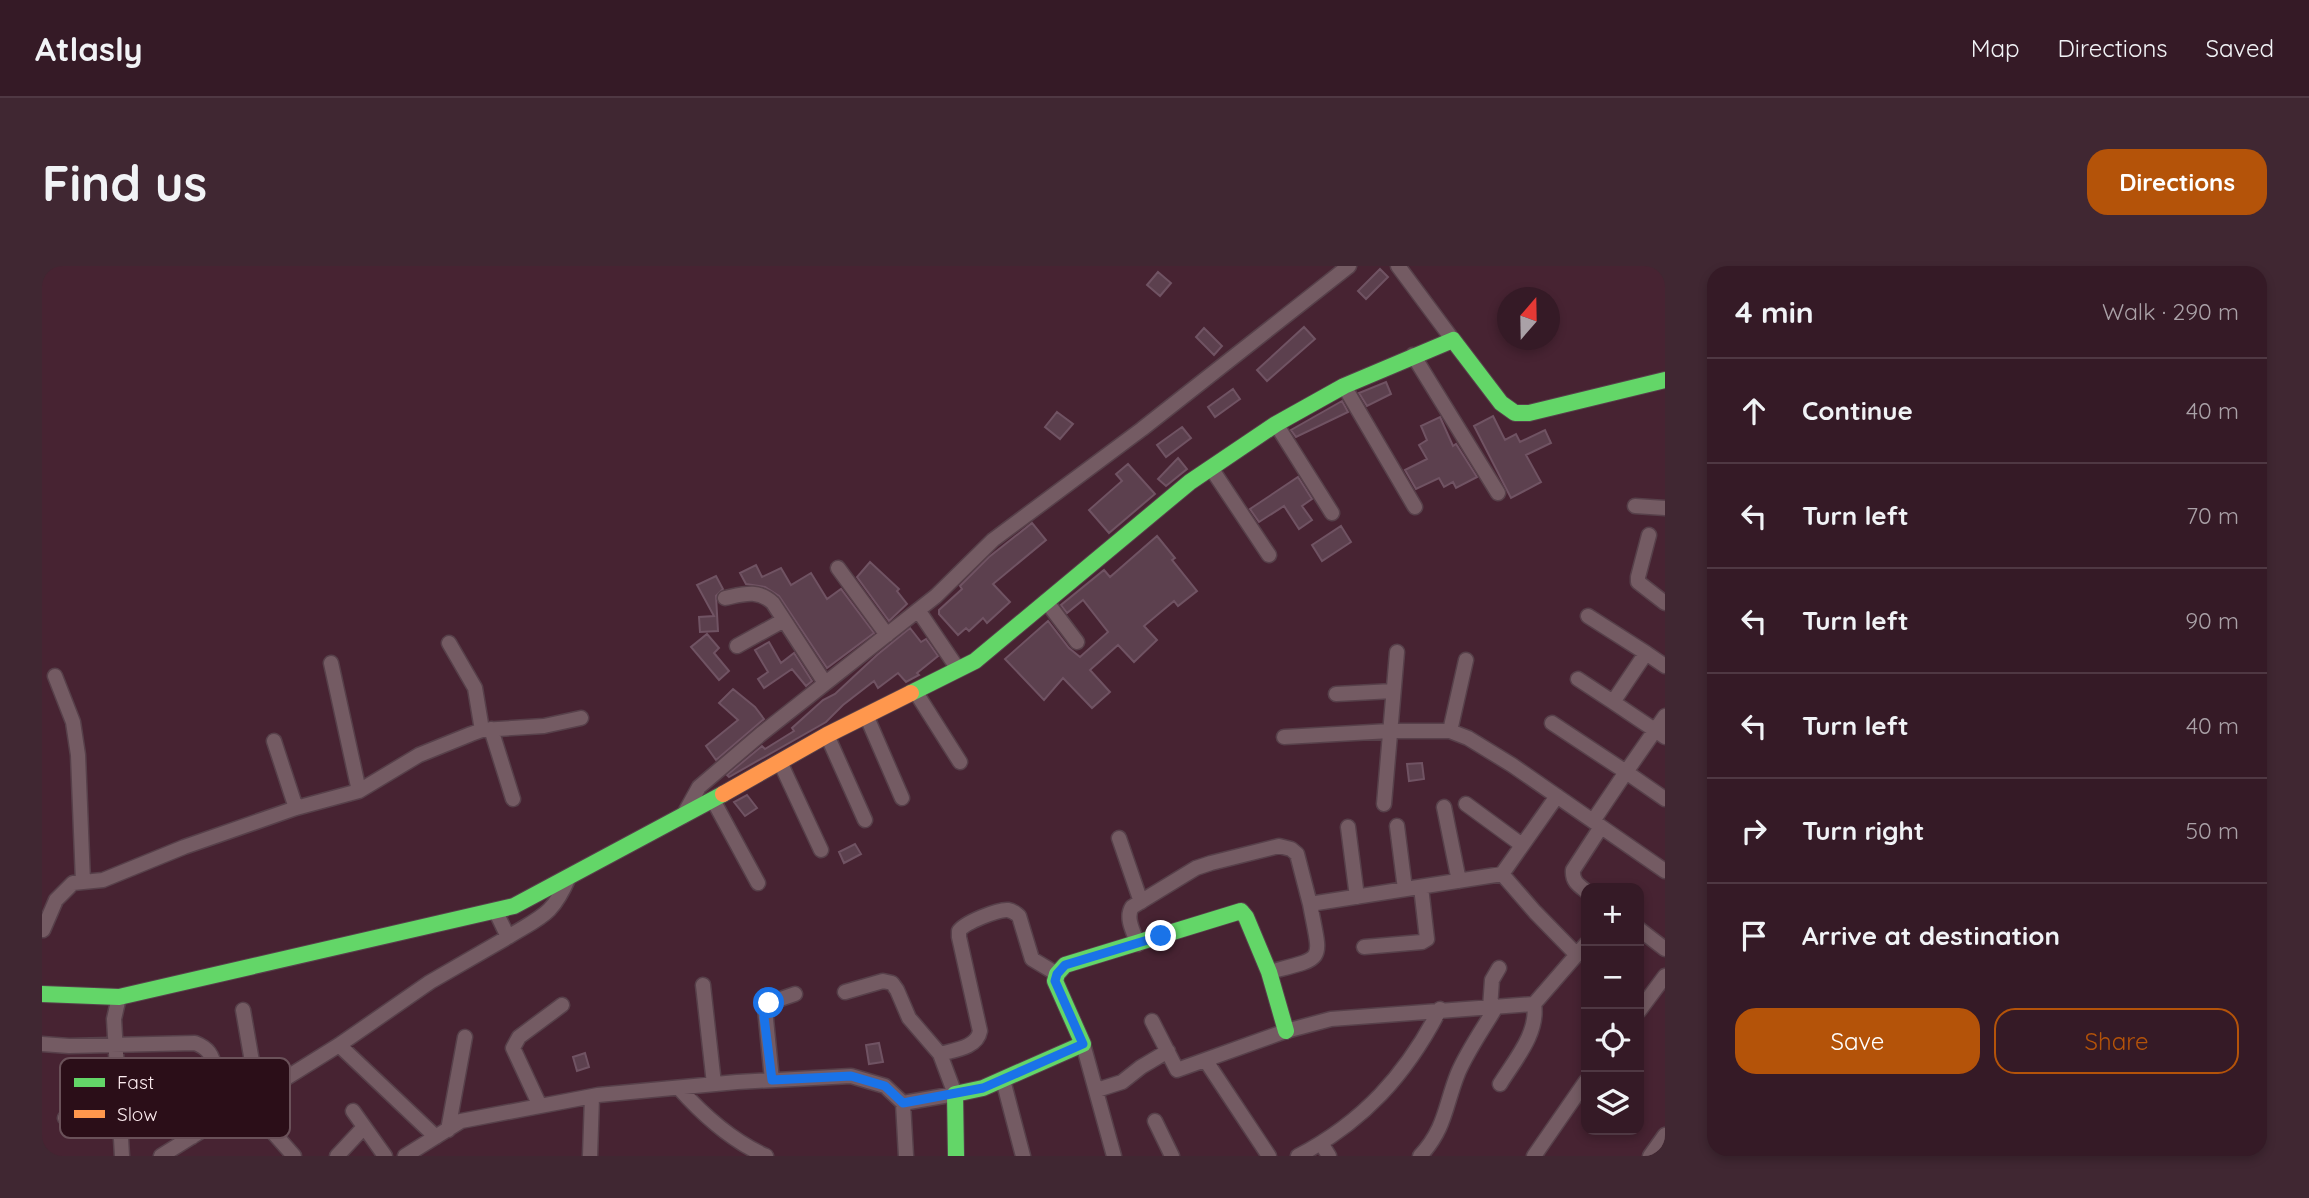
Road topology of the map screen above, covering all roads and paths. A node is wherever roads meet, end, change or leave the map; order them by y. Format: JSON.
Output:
{"nodes":[{"id":1,"x":1349,"y":266,"type":"edge"},
{"id":2,"x":1398,"y":266,"type":"edge"},
{"id":3,"x":1453,"y":340,"type":"junction"},
{"id":4,"x":1413,"y":355,"type":"junction"},
{"id":5,"x":1665,"y":380,"type":"edge"},
{"id":6,"x":1344,"y":386,"type":"junction"},
{"id":7,"x":1276,"y":424,"type":"junction"},
{"id":8,"x":1211,"y":468,"type":"junction"},
{"id":9,"x":1498,"y":493,"type":"dead end"},
{"id":10,"x":1635,"y":506,"type":"dead end"},
{"id":11,"x":1415,"y":507,"type":"dead end"},
{"id":12,"x":1665,"y":508,"type":"edge"},
{"id":13,"x":1332,"y":513,"type":"dead end"},
{"id":14,"x":1649,"y":535,"type":"dead end"},
{"id":15,"x":1269,"y":555,"type":"dead end"},
{"id":16,"x":838,"y":568,"type":"dead end"},
{"id":17,"x":725,"y":598,"type":"dead end"},
{"id":18,"x":1046,"y":601,"type":"junction"},
{"id":19,"x":1665,"y":603,"type":"edge"},
{"id":20,"x":918,"y":610,"type":"junction"},
{"id":21,"x":1588,"y":616,"type":"dead end"},
{"id":22,"x":784,"y":620,"type":"junction"},
{"id":23,"x":887,"y":635,"type":"junction"},
{"id":24,"x":1077,"y":642,"type":"dead end"},
{"id":25,"x":449,"y":643,"type":"dead end"},
{"id":26,"x":737,"y":646,"type":"dead end"},
{"id":27,"x":1397,"y":652,"type":"dead end"},
{"id":28,"x":1646,"y":653,"type":"junction"},
{"id":29,"x":1466,"y":660,"type":"dead end"},
{"id":30,"x":331,"y":663,"type":"dead end"},
{"id":31,"x":1665,"y":666,"type":"edge"},
{"id":32,"x":958,"y":669,"type":"junction"},
{"id":33,"x":55,"y":676,"type":"dead end"},
{"id":34,"x":1578,"y":679,"type":"dead end"},
{"id":35,"x":825,"y":682,"type":"junction"},
{"id":36,"x":915,"y":691,"type":"junction"},
{"id":37,"x":1393,"y":691,"type":"junction"},
{"id":38,"x":1336,"y":694,"type":"dead end"},
{"id":39,"x":1613,"y":702,"type":"junction"},
{"id":40,"x":866,"y":715,"type":"junction"},
{"id":41,"x":1665,"y":716,"type":"edge"},
{"id":42,"x":581,"y":718,"type":"dead end"},
{"id":43,"x":1552,"y":723,"type":"dead end"},
{"id":44,"x":487,"y":730,"type":"junction"},
{"id":45,"x":1390,"y":731,"type":"junction"},
{"id":46,"x":1450,"y":731,"type":"junction"},
{"id":47,"x":827,"y":734,"type":"junction"},
{"id":48,"x":1660,"y":734,"type":"edge"},
{"id":49,"x":1284,"y":737,"type":"dead end"},
{"id":50,"x":274,"y":741,"type":"dead end"},
{"id":51,"x":780,"y":761,"type":"junction"},
{"id":52,"x":960,"y":762,"type":"dead end"},
{"id":53,"x":1626,"y":772,"type":"junction"},
{"id":54,"x":359,"y":791,"type":"junction"},
{"id":55,"x":1557,"y":796,"type":"junction"},
{"id":56,"x":902,"y":798,"type":"dead end"},
{"id":57,"x":513,"y":799,"type":"dead end"},
{"id":58,"x":1665,"y":799,"type":"edge"},
{"id":59,"x":713,"y":800,"type":"junction"},
{"id":60,"x":1466,"y":803,"type":"dead end"},
{"id":61,"x":1384,"y":804,"type":"dead end"},
{"id":62,"x":1444,"y":807,"type":"dead end"},
{"id":63,"x":296,"y":808,"type":"junction"},
{"id":64,"x":682,"y":817,"type":"junction"},
{"id":65,"x":865,"y":820,"type":"dead end"},
{"id":66,"x":1597,"y":824,"type":"junction"},
{"id":67,"x":1397,"y":826,"type":"dead end"},
{"id":68,"x":1348,"y":827,"type":"dead end"},
{"id":69,"x":1119,"y":838,"type":"dead end"},
{"id":70,"x":1522,"y":845,"type":"junction"},
{"id":71,"x":821,"y":850,"type":"dead end"},
{"id":72,"x":1665,"y":871,"type":"edge"},
{"id":73,"x":1502,"y":874,"type":"junction"},
{"id":74,"x":569,"y":877,"type":"junction"},
{"id":75,"x":1459,"y":881,"type":"junction"},
{"id":76,"x":83,"y":882,"type":"junction"},
{"id":77,"x":758,"y":883,"type":"dead end"},
{"id":78,"x":1421,"y":887,"type":"junction"},
{"id":79,"x":1581,"y":887,"type":"edge"},
{"id":80,"x":1405,"y":889,"type":"junction"},
{"id":81,"x":1357,"y":897,"type":"junction"},
{"id":82,"x":1141,"y":902,"type":"junction"},
{"id":83,"x":1310,"y":904,"type":"junction"},
{"id":84,"x":495,"y":910,"type":"junction"},
{"id":85,"x":42,"y":931,"type":"edge"},
{"id":86,"x":1644,"y":933,"type":"edge"},
{"id":87,"x":508,"y":937,"type":"junction"},
{"id":88,"x":1138,"y":944,"type":"junction"},
{"id":89,"x":1364,"y":947,"type":"dead end"},
{"id":90,"x":1665,"y":948,"type":"edge"},
{"id":91,"x":1581,"y":949,"type":"edge"},
{"id":92,"x":1581,"y":951,"type":"edge"},
{"id":93,"x":1499,"y":968,"type":"dead end"},
{"id":94,"x":1269,"y":972,"type":"junction"},
{"id":95,"x":1057,"y":974,"type":"junction"},
{"id":96,"x":1665,"y":976,"type":"edge"},
{"id":97,"x":703,"y":985,"type":"dead end"},
{"id":98,"x":845,"y":992,"type":"dead end"},
{"id":99,"x":42,"y":994,"type":"edge"},
{"id":100,"x":795,"y":994,"type":"dead end"},
{"id":101,"x":119,"y":997,"type":"junction"},
{"id":102,"x":1534,"y":1004,"type":"junction"},
{"id":103,"x":562,"y":1005,"type":"dead end"},
{"id":104,"x":1493,"y":1008,"type":"junction"},
{"id":105,"x":1440,"y":1009,"type":"junction"},
{"id":106,"x":1640,"y":1009,"type":"edge"},
{"id":107,"x":243,"y":1010,"type":"dead end"},
{"id":108,"x":1152,"y":1021,"type":"dead end"},
{"id":109,"x":1286,"y":1031,"type":"junction"},
{"id":110,"x":465,"y":1037,"type":"dead end"},
{"id":111,"x":42,"y":1044,"type":"edge"},
{"id":112,"x":1083,"y":1044,"type":"junction"},
{"id":113,"x":116,"y":1045,"type":"junction"},
{"id":114,"x":339,"y":1045,"type":"junction"},
{"id":115,"x":1168,"y":1051,"type":"junction"},
{"id":116,"x":940,"y":1054,"type":"junction"},
{"id":117,"x":116,"y":1058,"type":"edge"},
{"id":118,"x":213,"y":1058,"type":"edge"},
{"id":119,"x":248,"y":1058,"type":"edge"},
{"id":120,"x":1206,"y":1060,"type":"junction"},
{"id":121,"x":290,"y":1076,"type":"edge"},
{"id":122,"x":772,"y":1080,"type":"junction"},
{"id":123,"x":1003,"y":1080,"type":"junction"},
{"id":124,"x":714,"y":1084,"type":"junction"},
{"id":125,"x":1500,"y":1084,"type":"dead end"},
{"id":126,"x":679,"y":1088,"type":"junction"},
{"id":127,"x":1581,"y":1088,"type":"edge"},
{"id":128,"x":1097,"y":1090,"type":"junction"},
{"id":129,"x":955,"y":1094,"type":"junction"},
{"id":130,"x":592,"y":1097,"type":"junction"},
{"id":131,"x":903,"y":1103,"type":"junction"},
{"id":132,"x":540,"y":1107,"type":"junction"},
{"id":133,"x":353,"y":1111,"type":"dead end"},
{"id":134,"x":1155,"y":1121,"type":"dead end"},
{"id":135,"x":364,"y":1127,"type":"junction"},
{"id":136,"x":442,"y":1133,"type":"junction"},
{"id":137,"x":1665,"y":1135,"type":"edge"},
{"id":138,"x":120,"y":1138,"type":"edge"},
{"id":139,"x":191,"y":1138,"type":"edge"},
{"id":140,"x":280,"y":1138,"type":"edge"},
{"id":141,"x":1321,"y":1143,"type":"junction"},
{"id":142,"x":171,"y":1153,"type":"edge"},
{"id":143,"x":122,"y":1156,"type":"edge"},
{"id":144,"x":294,"y":1156,"type":"edge"},
{"id":145,"x":337,"y":1156,"type":"edge"},
{"id":146,"x":385,"y":1156,"type":"edge"},
{"id":147,"x":405,"y":1156,"type":"edge"},
{"id":148,"x":590,"y":1156,"type":"edge"},
{"id":149,"x":766,"y":1156,"type":"edge"},
{"id":150,"x":906,"y":1156,"type":"edge"},
{"id":151,"x":956,"y":1156,"type":"edge"},
{"id":152,"x":1023,"y":1156,"type":"edge"},
{"id":153,"x":1114,"y":1156,"type":"edge"},
{"id":154,"x":1172,"y":1156,"type":"edge"},
{"id":155,"x":1269,"y":1156,"type":"edge"},
{"id":156,"x":1298,"y":1156,"type":"edge"},
{"id":157,"x":1329,"y":1156,"type":"edge"},
{"id":158,"x":1420,"y":1156,"type":"edge"},
{"id":159,"x":1534,"y":1156,"type":"edge"},
{"id":160,"x":1650,"y":1156,"type":"edge"}],
"edges":[{"from":1,"to":20,"type":"street"},
{"from":2,"to":3,"type":"street"},
{"from":3,"to":4,"type":"street"},
{"from":3,"to":5,"type":"street"},
{"from":4,"to":6,"type":"street"},
{"from":4,"to":9,"type":"street"},
{"from":6,"to":7,"type":"street"},
{"from":6,"to":11,"type":"street"},
{"from":7,"to":8,"type":"street"},
{"from":7,"to":13,"type":"street"},
{"from":8,"to":15,"type":"street"},
{"from":8,"to":18,"type":"street"},
{"from":10,"to":12,"type":"street"},
{"from":14,"to":19,"type":"street"},
{"from":16,"to":23,"type":"street"},
{"from":17,"to":22,"type":"street"},
{"from":18,"to":24,"type":"street"},
{"from":18,"to":32,"type":"street"},
{"from":20,"to":23,"type":"street"},
{"from":20,"to":32,"type":"street"},
{"from":21,"to":28,"type":"street"},
{"from":22,"to":26,"type":"street"},
{"from":22,"to":35,"type":"street"},
{"from":23,"to":35,"type":"street"},
{"from":25,"to":44,"type":"street"},
{"from":27,"to":37,"type":"street"},
{"from":28,"to":31,"type":"street"},
{"from":28,"to":39,"type":"street"},
{"from":29,"to":46,"type":"street"},
{"from":30,"to":54,"type":"street"},
{"from":32,"to":36,"type":"street"},
{"from":33,"to":76,"type":"street"},
{"from":34,"to":39,"type":"street"},
{"from":35,"to":64,"type":"street"},
{"from":36,"to":40,"type":"street"},
{"from":36,"to":52,"type":"street"},
{"from":37,"to":38,"type":"street"},
{"from":37,"to":45,"type":"street"},
{"from":39,"to":48,"type":"street"},
{"from":40,"to":47,"type":"street"},
{"from":40,"to":56,"type":"street"},
{"from":41,"to":48,"type":"street"},
{"from":42,"to":44,"type":"street"},
{"from":43,"to":53,"type":"street"},
{"from":44,"to":54,"type":"street"},
{"from":44,"to":57,"type":"street"},
{"from":45,"to":46,"type":"street"},
{"from":45,"to":49,"type":"street"},
{"from":45,"to":61,"type":"street"},
{"from":46,"to":55,"type":"street"},
{"from":47,"to":51,"type":"street"},
{"from":47,"to":65,"type":"street"},
{"from":48,"to":53,"type":"street"},
{"from":50,"to":63,"type":"street"},
{"from":51,"to":59,"type":"street"},
{"from":51,"to":71,"type":"street"},
{"from":53,"to":58,"type":"street"},
{"from":53,"to":66,"type":"street"},
{"from":54,"to":63,"type":"street"},
{"from":55,"to":66,"type":"street"},
{"from":55,"to":70,"type":"street"},
{"from":59,"to":64,"type":"street"},
{"from":59,"to":77,"type":"street"},
{"from":60,"to":70,"type":"street"},
{"from":62,"to":75,"type":"street"},
{"from":63,"to":76,"type":"street"},
{"from":64,"to":74,"type":"street"},
{"from":66,"to":72,"type":"street"},
{"from":66,"to":79,"type":"street"},
{"from":67,"to":80,"type":"street"},
{"from":68,"to":81,"type":"street"},
{"from":69,"to":82,"type":"street"},
{"from":70,"to":73,"type":"street"},
{"from":73,"to":75,"type":"street"},
{"from":73,"to":91,"type":"street"},
{"from":74,"to":84,"type":"street"},
{"from":74,"to":87,"type":"street"},
{"from":75,"to":78,"type":"street"},
{"from":76,"to":85,"type":"street"},
{"from":78,"to":80,"type":"street"},
{"from":78,"to":89,"type":"street"},
{"from":80,"to":81,"type":"street"},
{"from":81,"to":83,"type":"street"},
{"from":82,"to":83,"type":"street"},
{"from":82,"to":88,"type":"street"},
{"from":83,"to":94,"type":"street"},
{"from":84,"to":87,"type":"street"},
{"from":84,"to":101,"type":"street"},
{"from":86,"to":90,"type":"street"},
{"from":87,"to":114,"type":"street"},
{"from":88,"to":94,"type":"street"},
{"from":88,"to":95,"type":"street"},
{"from":92,"to":102,"type":"street"},
{"from":93,"to":104,"type":"street"},
{"from":94,"to":109,"type":"street"},
{"from":95,"to":112,"type":"street"},
{"from":95,"to":116,"type":"street"},
{"from":96,"to":106,"type":"street"},
{"from":97,"to":124,"type":"street"},
{"from":98,"to":116,"type":"street"},
{"from":99,"to":101,"type":"street"},
{"from":100,"to":122,"type":"street"},
{"from":101,"to":113,"type":"street"},
{"from":102,"to":104,"type":"street"},
{"from":102,"to":125,"type":"street"},
{"from":103,"to":132,"type":"street"},
{"from":104,"to":105,"type":"street"},
{"from":104,"to":158,"type":"street"},
{"from":105,"to":109,"type":"street"},
{"from":105,"to":141,"type":"street"},
{"from":107,"to":119,"type":"street"},
{"from":108,"to":115,"type":"street"},
{"from":109,"to":120,"type":"street"},
{"from":110,"to":136,"type":"street"},
{"from":111,"to":113,"type":"street"},
{"from":112,"to":123,"type":"street"},
{"from":112,"to":128,"type":"street"},
{"from":113,"to":117,"type":"street"},
{"from":113,"to":118,"type":"street"},
{"from":114,"to":121,"type":"street"},
{"from":114,"to":136,"type":"street"},
{"from":115,"to":120,"type":"street"},
{"from":115,"to":128,"type":"street"},
{"from":116,"to":129,"type":"street"},
{"from":120,"to":155,"type":"street"},
{"from":122,"to":124,"type":"street"},
{"from":122,"to":131,"type":"street"},
{"from":123,"to":129,"type":"street"},
{"from":123,"to":152,"type":"street"},
{"from":124,"to":126,"type":"street"},
{"from":126,"to":130,"type":"street"},
{"from":126,"to":149,"type":"street"},
{"from":127,"to":159,"type":"street"},
{"from":128,"to":153,"type":"street"},
{"from":129,"to":131,"type":"street"},
{"from":129,"to":151,"type":"street"},
{"from":130,"to":132,"type":"street"},
{"from":130,"to":148,"type":"street"},
{"from":131,"to":150,"type":"street"},
{"from":132,"to":136,"type":"street"},
{"from":133,"to":135,"type":"street"},
{"from":134,"to":154,"type":"street"},
{"from":135,"to":145,"type":"street"},
{"from":135,"to":146,"type":"street"},
{"from":136,"to":147,"type":"street"},
{"from":137,"to":160,"type":"street"},
{"from":138,"to":143,"type":"street"},
{"from":139,"to":142,"type":"street"},
{"from":140,"to":144,"type":"street"},
{"from":141,"to":156,"type":"street"},
{"from":141,"to":157,"type":"street"}]}
